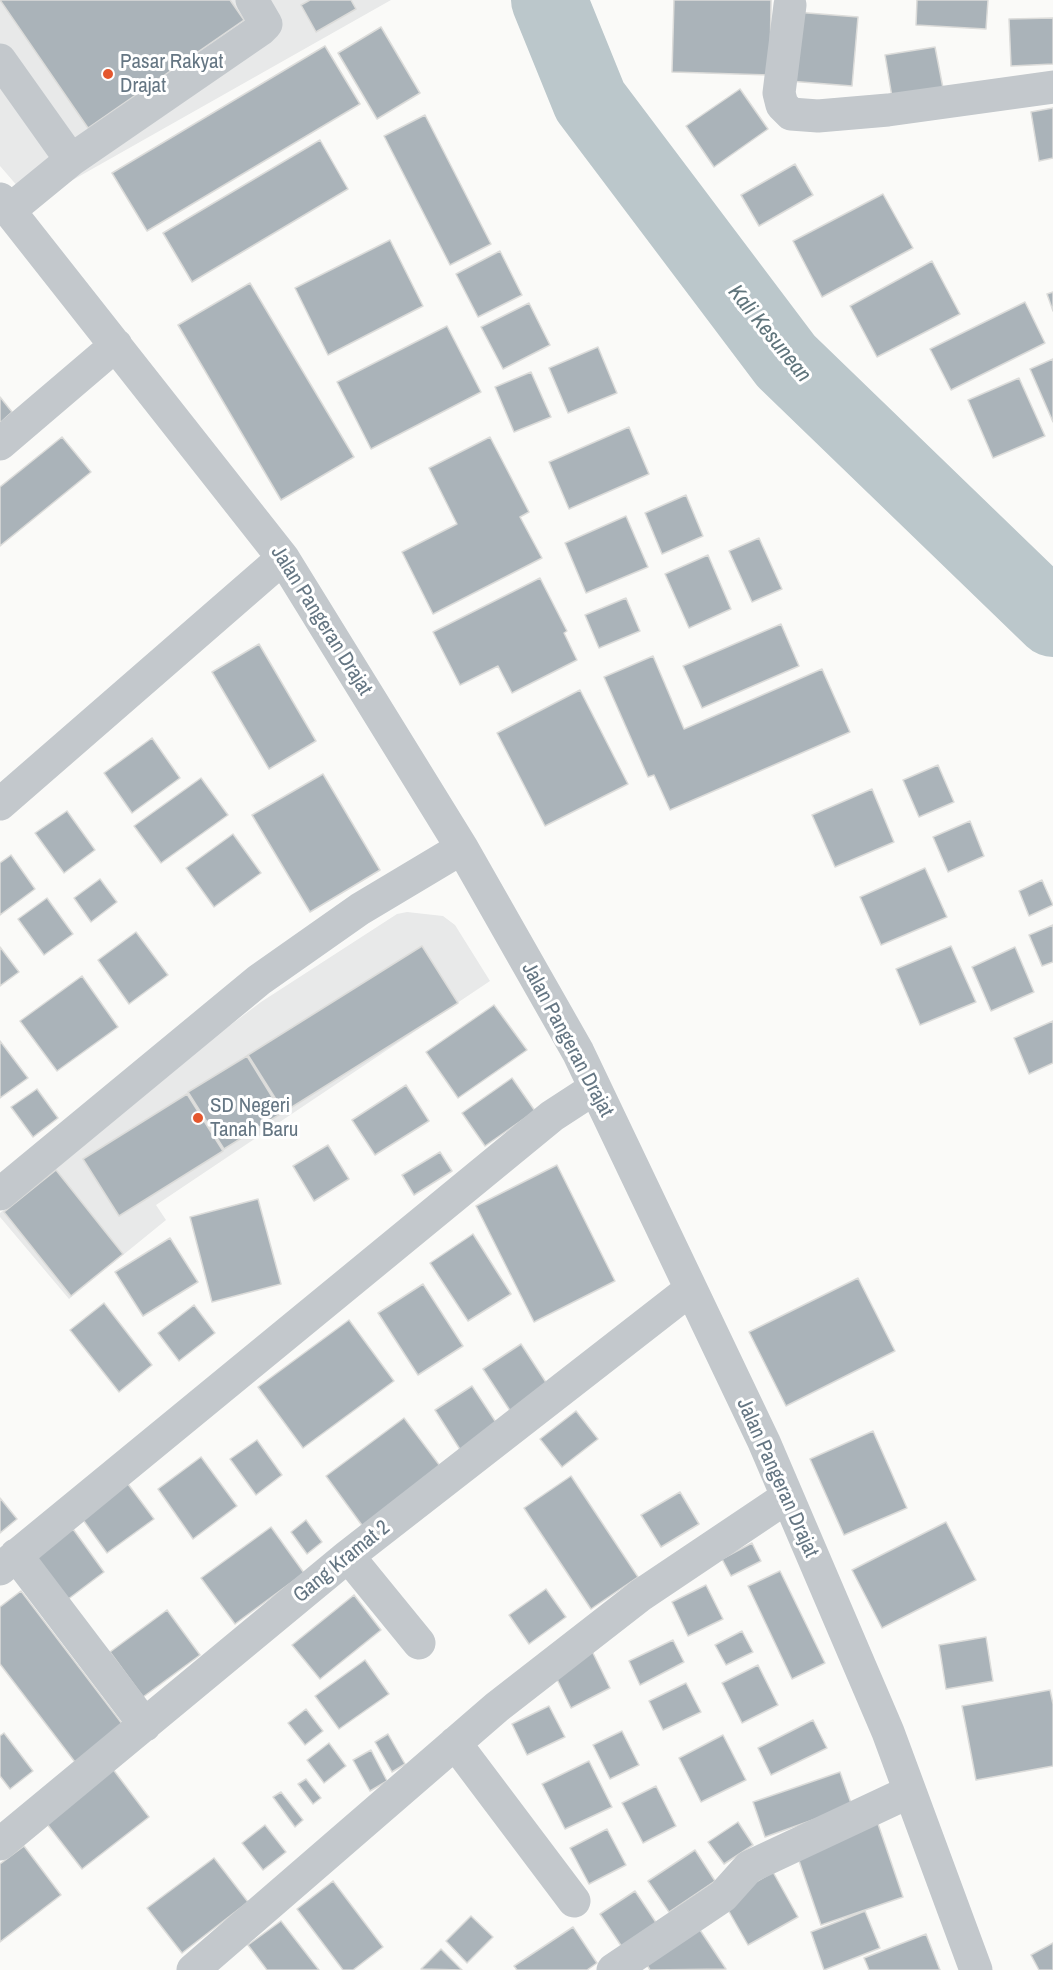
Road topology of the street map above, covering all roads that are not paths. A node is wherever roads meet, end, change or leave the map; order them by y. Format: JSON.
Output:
{"nodes":[{"id":1,"x":252,"y":0,"type":"edge"},
{"id":2,"x":790,"y":5,"type":"dead end"},
{"id":3,"x":0,"y":60,"type":"edge"},
{"id":4,"x":1053,"y":87,"type":"edge"},
{"id":5,"x":71,"y":160,"type":"junction"},
{"id":6,"x":5,"y":204,"type":"edge"},
{"id":7,"x":116,"y":345,"type":"junction"},
{"id":8,"x":0,"y":444,"type":"edge"},
{"id":9,"x":284,"y":558,"type":"junction"},
{"id":10,"x":0,"y":804,"type":"edge"},
{"id":11,"x":462,"y":848,"type":"junction"},
{"id":12,"x":595,"y":1088,"type":"junction"},
{"id":13,"x":0,"y":1194,"type":"edge"},
{"id":14,"x":691,"y":1289,"type":"junction"},
{"id":15,"x":787,"y":1497,"type":"junction"},
{"id":16,"x":348,"y":1556,"type":"junction"},
{"id":17,"x":8,"y":1562,"type":"edge"},
{"id":18,"x":419,"y":1643,"type":"dead end"},
{"id":19,"x":145,"y":1725,"type":"junction"},
{"id":20,"x":455,"y":1743,"type":"junction"},
{"id":21,"x":909,"y":1791,"type":"junction"},
{"id":22,"x":0,"y":1844,"type":"edge"},
{"id":23,"x":574,"y":1901,"type":"dead end"},
{"id":24,"x":972,"y":1969,"type":"edge"},
{"id":25,"x":193,"y":1970,"type":"edge"},
{"id":26,"x":613,"y":1970,"type":"edge"}],
"edges":[{"from":1,"to":5,"type":"street"},
{"from":2,"to":4,"type":"street"},
{"from":3,"to":5,"type":"street"},
{"from":5,"to":6,"type":"street"},
{"from":6,"to":7,"type":"street","name":"Jalan Pangeran Drajat"},
{"from":7,"to":8,"type":"street"},
{"from":7,"to":9,"type":"street","name":"Jalan Pangeran Drajat"},
{"from":9,"to":10,"type":"street"},
{"from":9,"to":11,"type":"street","name":"Jalan Pangeran Drajat"},
{"from":11,"to":12,"type":"street","name":"Jalan Pangeran Drajat"},
{"from":11,"to":13,"type":"street"},
{"from":12,"to":14,"type":"street","name":"Jalan Pangeran Drajat"},
{"from":12,"to":17,"type":"street"},
{"from":14,"to":15,"type":"street","name":"Jalan Pangeran Drajat"},
{"from":14,"to":16,"type":"street","name":"Gang Kramat 2"},
{"from":15,"to":20,"type":"street"},
{"from":15,"to":21,"type":"street","name":"Jalan Pangeran Drajat"},
{"from":16,"to":18,"type":"street"},
{"from":16,"to":19,"type":"street","name":"Gang Kramat 2"},
{"from":17,"to":19,"type":"street"},
{"from":19,"to":22,"type":"street","name":"Gang Kramat 2"},
{"from":20,"to":23,"type":"street"},
{"from":20,"to":25,"type":"street"},
{"from":21,"to":24,"type":"street","name":"Jalan Pangeran Drajat"},
{"from":21,"to":26,"type":"street"}]}
